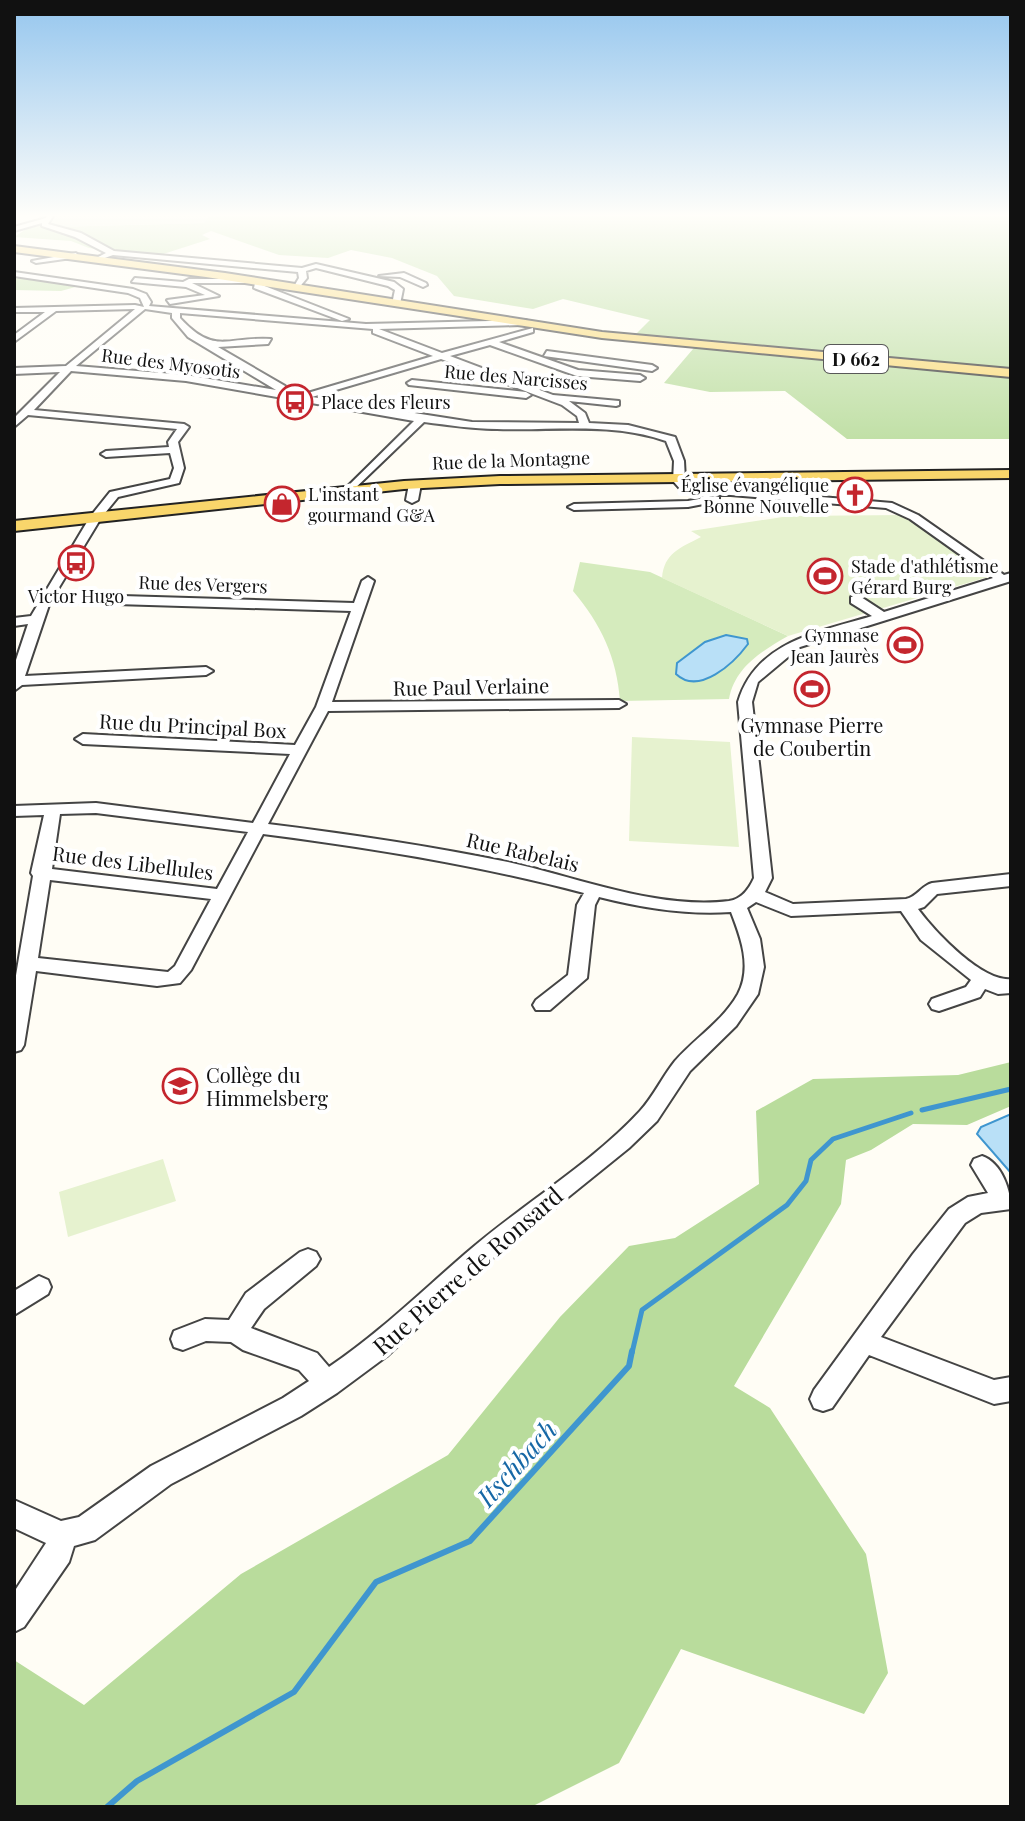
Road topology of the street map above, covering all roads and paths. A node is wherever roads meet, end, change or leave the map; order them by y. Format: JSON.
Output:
{"nodes":[{"id":1,"x":144,"y":298,"type":"edge"},
{"id":2,"x":202,"y":298,"type":"edge"},
{"id":3,"x":285,"y":298,"type":"edge"},
{"id":4,"x":375,"y":298,"type":"edge"},
{"id":5,"x":398,"y":298,"type":"edge"},
{"id":6,"x":398,"y":301,"type":"junction"},
{"id":7,"x":143,"y":307,"type":"junction"},
{"id":8,"x":54,"y":309,"type":"junction"},
{"id":9,"x":14,"y":310,"type":"edge"},
{"id":10,"x":176,"y":310,"type":"junction"},
{"id":11,"x":514,"y":321,"type":"junction"},
{"id":12,"x":347,"y":324,"type":"junction"},
{"id":13,"x":543,"y":326,"type":"junction"},
{"id":14,"x":366,"y":327,"type":"junction"},
{"id":15,"x":333,"y":333,"type":"dead end"},
{"id":16,"x":14,"y":339,"type":"edge"},
{"id":17,"x":268,"y":341,"type":"dead end"},
{"id":18,"x":491,"y":342,"type":"junction"},
{"id":19,"x":207,"y":345,"type":"junction"},
{"id":20,"x":522,"y":353,"type":"junction"},
{"id":21,"x":120,"y":354,"type":"dead end"},
{"id":22,"x":442,"y":356,"type":"junction"},
{"id":23,"x":71,"y":368,"type":"junction"},
{"id":24,"x":652,"y":368,"type":"dead end"},
{"id":25,"x":119,"y":370,"type":"junction"},
{"id":26,"x":14,"y":371,"type":"edge"},
{"id":27,"x":1011,"y":373,"type":"edge"},
{"id":28,"x":640,"y":378,"type":"dead end"},
{"id":29,"x":412,"y":383,"type":"dead end"},
{"id":30,"x":279,"y":395,"type":"junction"},
{"id":31,"x":552,"y":397,"type":"junction"},
{"id":32,"x":299,"y":398,"type":"junction"},
{"id":33,"x":616,"y":403,"type":"dead end"},
{"id":34,"x":25,"y":412,"type":"junction"},
{"id":35,"x":421,"y":419,"type":"junction"},
{"id":36,"x":14,"y":424,"type":"edge"},
{"id":37,"x":586,"y":428,"type":"junction"},
{"id":38,"x":175,"y":450,"type":"junction"},
{"id":39,"x":106,"y":454,"type":"dead end"},
{"id":40,"x":1011,"y":474,"type":"edge"},
{"id":41,"x":680,"y":476,"type":"junction"},
{"id":42,"x":415,"y":484,"type":"junction"},
{"id":43,"x":349,"y":491,"type":"junction"},
{"id":44,"x":753,"y":492,"type":"junction"},
{"id":45,"x":412,"y":500,"type":"dead end"},
{"id":46,"x":709,"y":500,"type":"junction"},
{"id":47,"x":96,"y":517,"type":"junction"},
{"id":48,"x":14,"y":526,"type":"edge"},
{"id":49,"x":1007,"y":578,"type":"edge"},
{"id":50,"x":368,"y":581,"type":"dead end"},
{"id":51,"x":47,"y":598,"type":"junction"},
{"id":52,"x":856,"y":600,"type":"dead end"},
{"id":53,"x":358,"y":607,"type":"junction"},
{"id":54,"x":880,"y":615,"type":"junction"},
{"id":55,"x":36,"y":619,"type":"junction"},
{"id":56,"x":14,"y":622,"type":"edge"},
{"id":57,"x":206,"y":671,"type":"dead end"},
{"id":58,"x":15,"y":684,"type":"edge"},
{"id":59,"x":619,"y":704,"type":"dead end"},
{"id":60,"x":323,"y":707,"type":"junction"},
{"id":61,"x":83,"y":739,"type":"dead end"},
{"id":62,"x":301,"y":750,"type":"junction"},
{"id":63,"x":53,"y":809,"type":"junction"},
{"id":64,"x":14,"y":811,"type":"edge"},
{"id":65,"x":261,"y":828,"type":"junction"},
{"id":66,"x":40,"y":873,"type":"junction"},
{"id":67,"x":1011,"y":880,"type":"edge"},
{"id":68,"x":594,"y":890,"type":"junction"},
{"id":69,"x":221,"y":895,"type":"junction"},
{"id":70,"x":746,"y":900,"type":"junction"},
{"id":71,"x":906,"y":905,"type":"junction"},
{"id":72,"x":27,"y":963,"type":"junction"},
{"id":73,"x":982,"y":979,"type":"junction"},
{"id":74,"x":1011,"y":986,"type":"edge"},
{"id":75,"x":939,"y":1004,"type":"dead end"},
{"id":76,"x":543,"y":1005,"type":"dead end"},
{"id":77,"x":14,"y":1045,"type":"edge"},
{"id":78,"x":982,"y":1165,"type":"dead end"},
{"id":79,"x":1008,"y":1201,"type":"edge"},
{"id":80,"x":308,"y":1259,"type":"dead end"},
{"id":81,"x":39,"y":1287,"type":"dead end"},
{"id":82,"x":14,"y":1304,"type":"edge"},
{"id":83,"x":235,"y":1331,"type":"junction"},
{"id":84,"x":183,"y":1339,"type":"dead end"},
{"id":85,"x":864,"y":1342,"type":"junction"},
{"id":86,"x":328,"y":1385,"type":"junction"},
{"id":87,"x":1011,"y":1389,"type":"edge"},
{"id":88,"x":823,"y":1399,"type":"dead end"},
{"id":89,"x":14,"y":1514,"type":"edge"},
{"id":90,"x":61,"y":1535,"type":"junction"},
{"id":91,"x":14,"y":1617,"type":"edge"}],
"edges":[{"from":1,"to":7,"type":"street"},
{"from":2,"to":7,"type":"street"},
{"from":3,"to":12,"type":"street"},
{"from":4,"to":6,"type":"main road","number":"D 662"},
{"from":5,"to":6,"type":"street"},
{"from":6,"to":11,"type":"main road","number":"D 662"},
{"from":7,"to":8,"type":"street"},
{"from":7,"to":10,"type":"street"},
{"from":7,"to":23,"type":"street"},
{"from":8,"to":9,"type":"street"},
{"from":8,"to":16,"type":"street"},
{"from":10,"to":12,"type":"street"},
{"from":10,"to":19,"type":"street"},
{"from":11,"to":13,"type":"main road","number":"D 662"},
{"from":11,"to":14,"type":"street"},
{"from":12,"to":14,"type":"street"},
{"from":12,"to":15,"type":"street"},
{"from":13,"to":18,"type":"street"},
{"from":13,"to":27,"type":"main road","number":"D 662"},
{"from":14,"to":22,"type":"street"},
{"from":17,"to":19,"type":"street"},
{"from":18,"to":20,"type":"street"},
{"from":18,"to":22,"type":"street"},
{"from":19,"to":30,"type":"street"},
{"from":20,"to":24,"type":"street"},
{"from":20,"to":28,"type":"street"},
{"from":21,"to":25,"type":"street"},
{"from":22,"to":31,"type":"street"},
{"from":22,"to":32,"type":"street"},
{"from":23,"to":25,"type":"street","name":"Rue des Myosotis"},
{"from":23,"to":26,"type":"street","name":"Rue des Myosotis"},
{"from":23,"to":34,"type":"street"},
{"from":25,"to":30,"type":"street","name":"Rue des Myosotis"},
{"from":29,"to":31,"type":"street","name":"Rue des Narcisses"},
{"from":30,"to":32,"type":"street"},
{"from":31,"to":33,"type":"street","name":"Rue des Narcisses"},
{"from":31,"to":37,"type":"street"},
{"from":32,"to":35,"type":"street"},
{"from":34,"to":36,"type":"street"},
{"from":34,"to":38,"type":"street"},
{"from":35,"to":37,"type":"street"},
{"from":35,"to":43,"type":"street"},
{"from":37,"to":41,"type":"street"},
{"from":38,"to":39,"type":"street"},
{"from":38,"to":47,"type":"street"},
{"from":40,"to":41,"type":"main road","name":"Rue de la Montagne"},
{"from":41,"to":42,"type":"main road","name":"Rue de la Montagne"},
{"from":41,"to":44,"type":"street"},
{"from":42,"to":43,"type":"main road","name":"Rue de la Montagne"},
{"from":42,"to":45,"type":"street"},
{"from":43,"to":47,"type":"main road","name":"Rue de la Montagne"},
{"from":44,"to":46,"type":"street"},
{"from":44,"to":49,"type":"street"},
{"from":46,"to":46,"type":"street"},
{"from":47,"to":48,"type":"main road","name":"Rue de la Montagne"},
{"from":47,"to":51,"type":"street"},
{"from":49,"to":54,"type":"street"},
{"from":50,"to":53,"type":"street"},
{"from":51,"to":53,"type":"street","name":"Rue des Vergers"},
{"from":51,"to":55,"type":"street"},
{"from":52,"to":54,"type":"street"},
{"from":53,"to":60,"type":"street"},
{"from":54,"to":70,"type":"street"},
{"from":55,"to":56,"type":"street"},
{"from":55,"to":58,"type":"street"},
{"from":57,"to":58,"type":"street"},
{"from":59,"to":60,"type":"street","name":"Rue Paul Verlaine"},
{"from":60,"to":62,"type":"street"},
{"from":61,"to":62,"type":"street","name":"Rue du Principal Box"},
{"from":62,"to":65,"type":"street"},
{"from":63,"to":64,"type":"street","name":"Rue Rabelais"},
{"from":63,"to":65,"type":"street","name":"Rue Rabelais"},
{"from":63,"to":66,"type":"street"},
{"from":65,"to":68,"type":"street","name":"Rue Rabelais"},
{"from":65,"to":69,"type":"street"},
{"from":66,"to":69,"type":"street","name":"Rue des Libellules"},
{"from":66,"to":72,"type":"street"},
{"from":67,"to":71,"type":"street","name":"Rue Rabelais"},
{"from":68,"to":70,"type":"street","name":"Rue Rabelais"},
{"from":68,"to":76,"type":"street"},
{"from":69,"to":72,"type":"street"},
{"from":70,"to":71,"type":"street","name":"Rue Rabelais"},
{"from":70,"to":86,"type":"street","name":"Rue Pierre de Ronsard"},
{"from":71,"to":73,"type":"street"},
{"from":72,"to":77,"type":"street"},
{"from":73,"to":74,"type":"street"},
{"from":73,"to":75,"type":"street"},
{"from":78,"to":79,"type":"street"},
{"from":79,"to":85,"type":"street"},
{"from":80,"to":83,"type":"street"},
{"from":81,"to":82,"type":"street"},
{"from":83,"to":84,"type":"street"},
{"from":83,"to":86,"type":"street"},
{"from":85,"to":87,"type":"street"},
{"from":85,"to":88,"type":"street"},
{"from":86,"to":90,"type":"street","name":"Rue Pierre de Ronsard"},
{"from":89,"to":90,"type":"street"},
{"from":90,"to":91,"type":"street"}]}
